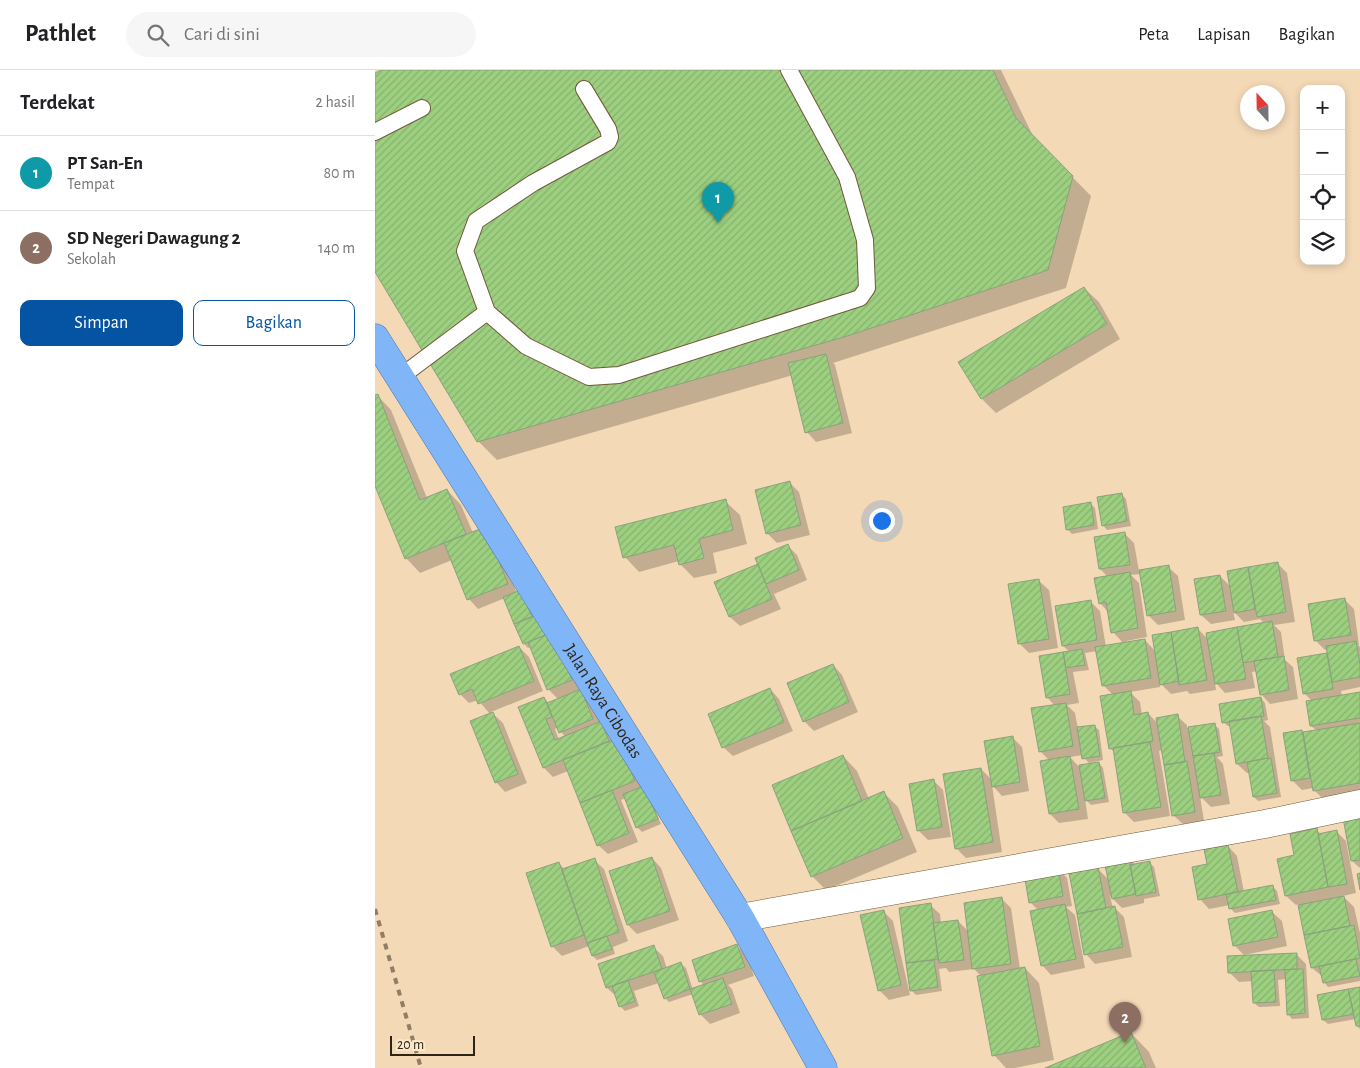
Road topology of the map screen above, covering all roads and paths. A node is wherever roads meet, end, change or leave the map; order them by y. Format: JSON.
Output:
{"nodes":[{"id":1,"x":789,"y":70,"type":"edge"},
{"id":2,"x":584,"y":90,"type":"dead end"},
{"id":3,"x":422,"y":108,"type":"dead end"},
{"id":4,"x":375,"y":132,"type":"edge"},
{"id":5,"x":487,"y":312,"type":"junction"},
{"id":6,"x":375,"y":338,"type":"edge"},
{"id":7,"x":399,"y":378,"type":"junction"},
{"id":8,"x":1360,"y":804,"type":"edge"},
{"id":9,"x":740,"y":918,"type":"junction"},
{"id":10,"x":823,"y":1068,"type":"edge"}],
"edges":[{"from":1,"to":5,"type":"lane"},
{"from":2,"to":5,"type":"lane"},
{"from":3,"to":4,"type":"lane"},
{"from":5,"to":7,"type":"lane"},
{"from":6,"to":7,"type":"highway","name":"Jalan Raya Cibodas"},
{"from":7,"to":9,"type":"highway","name":"Jalan Raya Cibodas"},
{"from":8,"to":9,"type":"street"},
{"from":9,"to":10,"type":"highway","name":"Jalan Raya Cibodas"}]}
